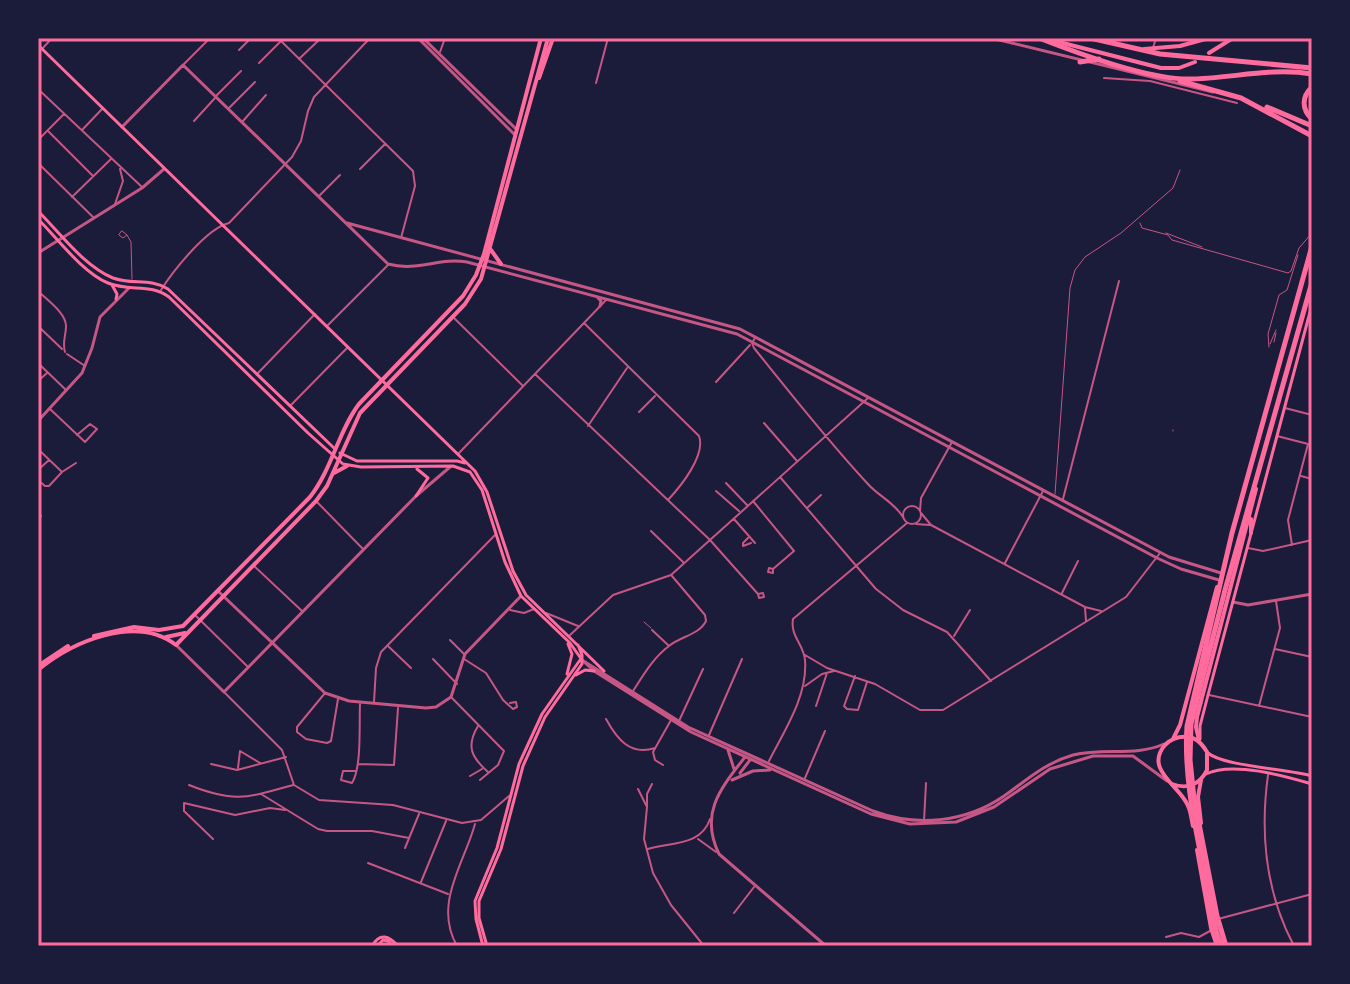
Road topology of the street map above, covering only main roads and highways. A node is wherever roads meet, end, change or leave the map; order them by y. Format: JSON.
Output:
{"nodes":[{"id":1,"x":546,"y":38,"type":"edge"},
{"id":2,"x":1040,"y":38,"type":"edge"},
{"id":3,"x":1090,"y":38,"type":"edge"},
{"id":4,"x":1209,"y":38,"type":"edge"},
{"id":5,"x":1233,"y":38,"type":"edge"},
{"id":6,"x":38,"y":45,"type":"edge"},
{"id":7,"x":1129,"y":48,"type":"junction"},
{"id":8,"x":1209,"y":53,"type":"dead end"},
{"id":9,"x":1101,"y":59,"type":"junction"},
{"id":10,"x":1080,"y":62,"type":"road end"},
{"id":11,"x":1195,"y":62,"type":"dead end"},
{"id":12,"x":1312,"y":68,"type":"edge"},
{"id":13,"x":1312,"y":74,"type":"edge"},
{"id":14,"x":1167,"y":78,"type":"junction"},
{"id":15,"x":1312,"y":87,"type":"edge"},
{"id":16,"x":1267,"y":107,"type":"dead end"},
{"id":17,"x":1312,"y":119,"type":"edge"},
{"id":18,"x":1312,"y":126,"type":"edge"},
{"id":19,"x":1312,"y":136,"type":"edge"},
{"id":20,"x":38,"y":211,"type":"edge"},
{"id":21,"x":38,"y":219,"type":"edge"},
{"id":22,"x":496,"y":221,"type":"junction"},
{"id":23,"x":1312,"y":246,"type":"edge"},
{"id":24,"x":491,"y":249,"type":"junction"},
{"id":25,"x":484,"y":263,"type":"junction"},
{"id":26,"x":501,"y":264,"type":"road end"},
{"id":27,"x":150,"y":282,"type":"junction"},
{"id":28,"x":1312,"y":282,"type":"edge"},
{"id":29,"x":112,"y":285,"type":"junction"},
{"id":30,"x":129,"y":288,"type":"junction"},
{"id":31,"x":116,"y":299,"type":"road end"},
{"id":32,"x":1310,"y":306,"type":"edge"},
{"id":33,"x":1287,"y":373,"type":"junction"},
{"id":34,"x":383,"y":382,"type":"junction"},
{"id":35,"x":1290,"y":385,"type":"junction"},
{"id":36,"x":313,"y":428,"type":"junction"},
{"id":37,"x":308,"y":433,"type":"junction"},
{"id":38,"x":338,"y":452,"type":"junction"},
{"id":39,"x":336,"y":459,"type":"junction"},
{"id":40,"x":454,"y":464,"type":"junction"},
{"id":41,"x":469,"y":465,"type":"junction"},
{"id":42,"x":347,"y":466,"type":"junction"},
{"id":43,"x":410,"y":467,"type":"junction"},
{"id":44,"x":332,"y":474,"type":"junction"},
{"id":45,"x":1257,"y":485,"type":"junction"},
{"id":46,"x":416,"y":496,"type":"road end"},
{"id":47,"x":1251,"y":513,"type":"junction"},
{"id":48,"x":1232,"y":533,"type":"junction"},
{"id":49,"x":1251,"y":533,"type":"junction"},
{"id":50,"x":263,"y":545,"type":"junction"},
{"id":51,"x":268,"y":550,"type":"junction"},
{"id":52,"x":187,"y":632,"type":"junction"},
{"id":53,"x":558,"y":632,"type":"junction"},
{"id":54,"x":165,"y":637,"type":"junction"},
{"id":55,"x":576,"y":642,"type":"junction"},
{"id":56,"x":582,"y":660,"type":"junction"},
{"id":57,"x":1204,"y":663,"type":"junction"},
{"id":58,"x":38,"y":666,"type":"edge"},
{"id":59,"x":594,"y":671,"type":"road end"},
{"id":60,"x":604,"y":671,"type":"road end"},
{"id":61,"x":568,"y":678,"type":"junction"},
{"id":62,"x":1171,"y":740,"type":"junction"},
{"id":63,"x":1200,"y":742,"type":"junction"},
{"id":64,"x":1207,"y":752,"type":"junction"},
{"id":65,"x":1312,"y":776,"type":"edge"},
{"id":66,"x":1203,"y":778,"type":"junction"},
{"id":67,"x":1170,"y":782,"type":"junction"},
{"id":68,"x":1312,"y":784,"type":"edge"},
{"id":69,"x":1205,"y":844,"type":"junction"},
{"id":70,"x":1196,"y":845,"type":"junction"},
{"id":71,"x":374,"y":946,"type":"edge"},
{"id":72,"x":395,"y":946,"type":"edge"},
{"id":73,"x":485,"y":946,"type":"edge"},
{"id":74,"x":1223,"y":946,"type":"edge"}],
"edges":[{"from":1,"to":22,"type":"main road"},
{"from":1,"to":22,"type":"main road"},
{"from":2,"to":9,"type":"highway"},
{"from":2,"to":11,"type":"main road"},
{"from":3,"to":7,"type":"highway"},
{"from":4,"to":7,"type":"main road"},
{"from":5,"to":8,"type":"main road"},
{"from":6,"to":34,"type":"main road"},
{"from":7,"to":12,"type":"highway"},
{"from":9,"to":10,"type":"highway"},
{"from":9,"to":14,"type":"highway"},
{"from":13,"to":14,"type":"highway"},
{"from":14,"to":19,"type":"highway"},
{"from":15,"to":17,"type":"highway"},
{"from":16,"to":18,"type":"highway"},
{"from":20,"to":27,"type":"main road"},
{"from":21,"to":29,"type":"main road"},
{"from":22,"to":24,"type":"main road"},
{"from":22,"to":25,"type":"main road"},
{"from":23,"to":48,"type":"highway"},
{"from":24,"to":25,"type":"main road"},
{"from":24,"to":26,"type":"main road"},
{"from":25,"to":34,"type":"main road"},
{"from":27,"to":30,"type":"main road"},
{"from":27,"to":36,"type":"main road"},
{"from":28,"to":32,"type":"highway"},
{"from":29,"to":30,"type":"main road"},
{"from":29,"to":31,"type":"main road"},
{"from":30,"to":37,"type":"main road"},
{"from":32,"to":33,"type":"highway"},
{"from":32,"to":35,"type":"main road"},
{"from":33,"to":35,"type":"highway"},
{"from":33,"to":45,"type":"highway"},
{"from":34,"to":38,"type":"main road"},
{"from":34,"to":41,"type":"main road"},
{"from":35,"to":49,"type":"main road"},
{"from":36,"to":37,"type":"main road"},
{"from":36,"to":38,"type":"main road"},
{"from":37,"to":39,"type":"main road"},
{"from":38,"to":39,"type":"main road"},
{"from":38,"to":40,"type":"main road"},
{"from":39,"to":42,"type":"main road"},
{"from":39,"to":44,"type":"main road"},
{"from":39,"to":50,"type":"main road"},
{"from":40,"to":41,"type":"main road"},
{"from":40,"to":43,"type":"main road"},
{"from":40,"to":53,"type":"main road"},
{"from":41,"to":55,"type":"main road"},
{"from":42,"to":43,"type":"main road"},
{"from":42,"to":44,"type":"main road"},
{"from":43,"to":46,"type":"main road"},
{"from":44,"to":51,"type":"main road"},
{"from":45,"to":47,"type":"main road"},
{"from":45,"to":57,"type":"highway"},
{"from":47,"to":49,"type":"main road"},
{"from":47,"to":63,"type":"main road"},
{"from":48,"to":57,"type":"highway"},
{"from":48,"to":62,"type":"main road"},
{"from":49,"to":63,"type":"main road"},
{"from":50,"to":51,"type":"main road"},
{"from":50,"to":58,"type":"main road"},
{"from":51,"to":52,"type":"main road"},
{"from":52,"to":54,"type":"main road"},
{"from":52,"to":54,"type":"main road"},
{"from":53,"to":56,"type":"main road"},
{"from":53,"to":61,"type":"main road"},
{"from":54,"to":58,"type":"main road"},
{"from":55,"to":56,"type":"main road"},
{"from":55,"to":60,"type":"main road"},
{"from":56,"to":61,"type":"main road"},
{"from":57,"to":74,"type":"highway"},
{"from":59,"to":61,"type":"main road"},
{"from":61,"to":73,"type":"main road"},
{"from":61,"to":73,"type":"main road"},
{"from":62,"to":63,"type":"main road"},
{"from":62,"to":67,"type":"main road"},
{"from":63,"to":64,"type":"main road"},
{"from":64,"to":65,"type":"main road"},
{"from":64,"to":66,"type":"main road"},
{"from":66,"to":67,"type":"main road"},
{"from":66,"to":68,"type":"main road"},
{"from":66,"to":69,"type":"main road"},
{"from":67,"to":70,"type":"main road"},
{"from":69,"to":70,"type":"main road"},
{"from":69,"to":74,"type":"main road"},
{"from":70,"to":74,"type":"main road"},
{"from":71,"to":72,"type":"main road"}]}
